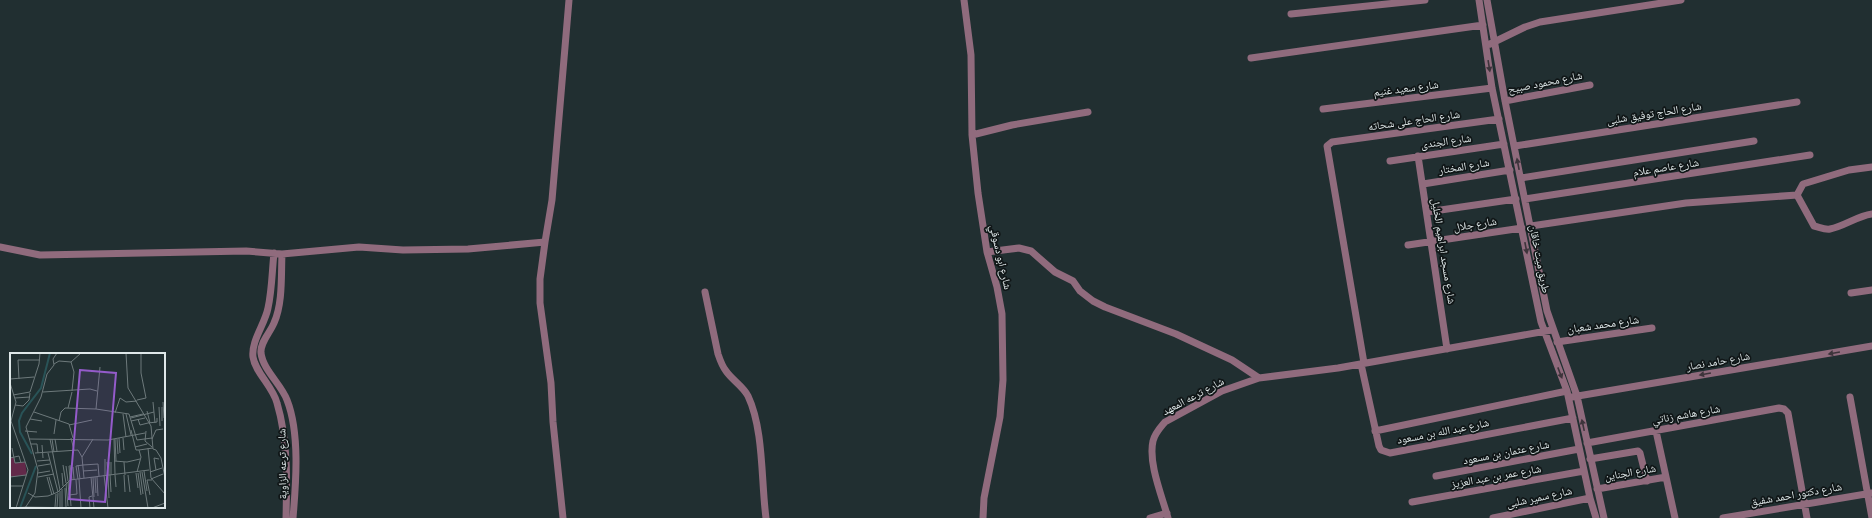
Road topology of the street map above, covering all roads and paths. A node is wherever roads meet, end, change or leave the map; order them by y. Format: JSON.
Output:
{"nodes":[{"id":1,"x":569,"y":0,"type":"edge"},
{"id":2,"x":964,"y":0,"type":"edge"},
{"id":3,"x":1425,"y":0,"type":"edge"},
{"id":4,"x":1479,"y":0,"type":"edge"},
{"id":5,"x":1487,"y":0,"type":"edge"},
{"id":6,"x":1681,"y":0,"type":"edge"},
{"id":7,"x":1291,"y":14,"type":"dead end"},
{"id":8,"x":1483,"y":25,"type":"junction"},
{"id":9,"x":1494,"y":43,"type":"junction"},
{"id":10,"x":1486,"y":45,"type":"junction"},
{"id":11,"x":1251,"y":58,"type":"dead end"},
{"id":12,"x":1590,"y":85,"type":"dead end"},
{"id":13,"x":1492,"y":88,"type":"junction"},
{"id":14,"x":1505,"y":101,"type":"junction"},
{"id":15,"x":1797,"y":102,"type":"dead end"},
{"id":16,"x":1323,"y":109,"type":"dead end"},
{"id":17,"x":1088,"y":112,"type":"dead end"},
{"id":18,"x":1499,"y":119,"type":"junction"},
{"id":19,"x":972,"y":135,"type":"junction"},
{"id":20,"x":1754,"y":141,"type":"dead end"},
{"id":21,"x":1332,"y":142,"type":"joint"},
{"id":22,"x":1504,"y":144,"type":"junction"},
{"id":23,"x":1514,"y":146,"type":"junction"},
{"id":24,"x":1418,"y":156,"type":"junction"},
{"id":25,"x":1810,"y":156,"type":"dead end"},
{"id":26,"x":1390,"y":161,"type":"dead end"},
{"id":27,"x":1872,"y":167,"type":"edge"},
{"id":28,"x":1510,"y":170,"type":"junction"},
{"id":29,"x":1521,"y":178,"type":"junction"},
{"id":30,"x":1423,"y":184,"type":"junction"},
{"id":31,"x":1797,"y":195,"type":"junction"},
{"id":32,"x":1516,"y":199,"type":"junction"},
{"id":33,"x":1525,"y":199,"type":"junction"},
{"id":34,"x":1427,"y":212,"type":"junction"},
{"id":35,"x":1872,"y":214,"type":"edge"},
{"id":36,"x":1531,"y":226,"type":"junction"},
{"id":37,"x":1522,"y":228,"type":"junction"},
{"id":38,"x":545,"y":242,"type":"junction"},
{"id":39,"x":1431,"y":242,"type":"junction"},
{"id":40,"x":1408,"y":246,"type":"dead end"},
{"id":41,"x":0,"y":247,"type":"edge"},
{"id":42,"x":987,"y":252,"type":"junction"},
{"id":43,"x":274,"y":253,"type":"junction"},
{"id":44,"x":282,"y":254,"type":"junction"},
{"id":45,"x":1872,"y":290,"type":"edge"},
{"id":46,"x":705,"y":292,"type":"dead end"},
{"id":47,"x":1851,"y":292,"type":"dead end"},
{"id":48,"x":1652,"y":328,"type":"dead end"},
{"id":49,"x":1548,"y":331,"type":"junction"},
{"id":50,"x":1557,"y":342,"type":"junction"},
{"id":51,"x":1872,"y":346,"type":"edge"},
{"id":52,"x":1448,"y":348,"type":"junction"},
{"id":53,"x":1362,"y":364,"type":"junction"},
{"id":54,"x":1259,"y":378,"type":"junction"},
{"id":55,"x":1568,"y":394,"type":"junction"},
{"id":56,"x":1577,"y":396,"type":"junction"},
{"id":57,"x":1850,"y":397,"type":"dead end"},
{"id":58,"x":1573,"y":418,"type":"junction"},
{"id":59,"x":1656,"y":430,"type":"junction"},
{"id":60,"x":1375,"y":431,"type":"junction"},
{"id":61,"x":1587,"y":443,"type":"junction"},
{"id":62,"x":1580,"y":449,"type":"junction"},
{"id":63,"x":1590,"y":459,"type":"junction"},
{"id":64,"x":1584,"y":471,"type":"junction"},
{"id":65,"x":1436,"y":476,"type":"dead end"},
{"id":66,"x":1666,"y":477,"type":"junction"},
{"id":67,"x":1646,"y":480,"type":"junction"},
{"id":68,"x":1597,"y":489,"type":"junction"},
{"id":69,"x":1870,"y":493,"type":"edge"},
{"id":70,"x":1590,"y":498,"type":"junction"},
{"id":71,"x":1412,"y":502,"type":"dead end"},
{"id":72,"x":1805,"y":504,"type":"junction"},
{"id":73,"x":1167,"y":516,"type":"edge"},
{"id":74,"x":286,"y":518,"type":"edge"},
{"id":75,"x":293,"y":518,"type":"edge"},
{"id":76,"x":564,"y":518,"type":"edge"},
{"id":77,"x":766,"y":518,"type":"edge"},
{"id":78,"x":983,"y":518,"type":"edge"},
{"id":79,"x":1150,"y":518,"type":"edge"},
{"id":80,"x":1492,"y":518,"type":"edge"},
{"id":81,"x":1596,"y":518,"type":"edge"},
{"id":82,"x":1604,"y":518,"type":"edge"},
{"id":83,"x":1675,"y":518,"type":"edge"},
{"id":84,"x":1723,"y":518,"type":"edge"},
{"id":85,"x":1807,"y":518,"type":"edge"},
{"id":86,"x":1872,"y":518,"type":"edge"}],
"edges":[{"from":1,"to":38,"type":"street"},
{"from":2,"to":19,"type":"street","name":"شارع ابو دسوقي"},
{"from":3,"to":7,"type":"street"},
{"from":4,"to":8,"type":"street","name":"طريق ميت خاقان"},
{"from":5,"to":9,"type":"street","name":"طريق ميت خاقان"},
{"from":6,"to":9,"type":"street"},
{"from":8,"to":10,"type":"street","name":"طريق ميت خاقان"},
{"from":8,"to":11,"type":"street"},
{"from":9,"to":10,"type":"street"},
{"from":9,"to":14,"type":"street","name":"طريق ميت خاقان"},
{"from":10,"to":13,"type":"street","name":"طريق ميت خاقان","one_way":true},
{"from":12,"to":14,"type":"street","name":"شارع محمود صبيح"},
{"from":13,"to":16,"type":"street","name":"شارع سعيد غنيم"},
{"from":13,"to":18,"type":"street","name":"طريق ميت خاقان"},
{"from":14,"to":23,"type":"street","name":"طريق ميت خاقان"},
{"from":15,"to":23,"type":"street","name":"شارع الحاج توفيق شلبى"},
{"from":17,"to":19,"type":"street"},
{"from":18,"to":21,"type":"street","name":"شارع الحاج على شحاته"},
{"from":18,"to":22,"type":"street","name":"طريق ميت خاقان"},
{"from":19,"to":42,"type":"street","name":"شارع ابو دسوقي"},
{"from":20,"to":29,"type":"street"},
{"from":21,"to":53,"type":"street","name":"شارع عبد الله بن مسعود"},
{"from":22,"to":24,"type":"street","name":"شارع الجندى"},
{"from":22,"to":28,"type":"street","name":"طريق ميت خاقان"},
{"from":29,"to":23,"type":"street","name":"طريق ميت خاقان","one_way":true},
{"from":24,"to":26,"type":"street","name":"شارع الجندى"},
{"from":24,"to":30,"type":"street","name":"شارع مسجد ابراهيم الخليل"},
{"from":25,"to":33,"type":"street","name":"شارع عاصم علام"},
{"from":27,"to":31,"type":"street"},
{"from":28,"to":30,"type":"street","name":"شارع المختار"},
{"from":28,"to":32,"type":"street","name":"طريق ميت خاقان"},
{"from":29,"to":33,"type":"street","name":"طريق ميت خاقان"},
{"from":30,"to":34,"type":"street","name":"شارع مسجد ابراهيم الخليل"},
{"from":31,"to":35,"type":"street"},
{"from":31,"to":36,"type":"street"},
{"from":32,"to":34,"type":"street"},
{"from":32,"to":37,"type":"street","name":"طريق ميت خاقان"},
{"from":33,"to":36,"type":"street","name":"طريق ميت خاقان"},
{"from":34,"to":39,"type":"street","name":"شارع مسجد ابراهيم الخليل"},
{"from":36,"to":49,"type":"street","name":"طريق ميت خاقان"},
{"from":37,"to":39,"type":"street","name":"شارع جلال"},
{"from":37,"to":49,"type":"street","name":"طريق ميت خاقان","one_way":true},
{"from":38,"to":44,"type":"street"},
{"from":38,"to":76,"type":"street"},
{"from":39,"to":40,"type":"street","name":"شارع جلال"},
{"from":39,"to":52,"type":"street","name":"شارع مسجد ابراهيم الخليل"},
{"from":41,"to":43,"type":"street"},
{"from":42,"to":54,"type":"street"},
{"from":42,"to":78,"type":"street","name":"شارع ابو دسوقي"},
{"from":43,"to":44,"type":"street"},
{"from":43,"to":74,"type":"street","name":"شارع ترعه الزاوية"},
{"from":44,"to":75,"type":"street","name":"شارع ترعه الزاوية"},
{"from":45,"to":47,"type":"street"},
{"from":46,"to":77,"type":"street"},
{"from":48,"to":50,"type":"street","name":"شارع محمد شعبان"},
{"from":49,"to":50,"type":"street","name":"طريق ميت خاقان"},
{"from":49,"to":52,"type":"street","name":"شارع ترعه المعهد"},
{"from":49,"to":55,"type":"street","name":"طريق ميت خاقان","one_way":true},
{"from":50,"to":56,"type":"street","name":"طريق ميت خاقان"},
{"from":51,"to":56,"type":"street","name":"شارع حامد نصار","one_way":true},
{"from":52,"to":53,"type":"street","name":"شارع ترعه المعهد"},
{"from":53,"to":54,"type":"street","name":"شارع ترعه المعهد"},
{"from":53,"to":60,"type":"street","name":"شارع عبد الله بن مسعود"},
{"from":54,"to":73,"type":"street","name":"شارع ترعه المعهد"},
{"from":55,"to":56,"type":"street","name":"شارع حامد نصار"},
{"from":55,"to":58,"type":"street","name":"طريق ميت خاقان"},
{"from":55,"to":60,"type":"street","name":"شارع حامد نصار"},
{"from":61,"to":56,"type":"street","name":"طريق ميت خاقان","one_way":true},
{"from":57,"to":69,"type":"street"},
{"from":58,"to":60,"type":"street","name":"شارع عبد الله بن مسعود"},
{"from":58,"to":62,"type":"street","name":"طريق ميت خاقان"},
{"from":59,"to":61,"type":"street","name":"شارع هاشم زناتي"},
{"from":59,"to":66,"type":"street"},
{"from":59,"to":72,"type":"street","name":"شارع هاشم زناتي"},
{"from":61,"to":63,"type":"street","name":"طريق ميت خاقان"},
{"from":62,"to":64,"type":"street","name":"طريق ميت خاقان"},
{"from":62,"to":65,"type":"street","name":"شارع عثمان بن مسعود"},
{"from":63,"to":67,"type":"street"},
{"from":63,"to":68,"type":"street","name":"طريق ميت خاقان"},
{"from":64,"to":70,"type":"street","name":"طريق ميت خاقان"},
{"from":64,"to":71,"type":"street","name":"شارع عمر بن عبد العزيز"},
{"from":66,"to":67,"type":"street","name":"شارع الجناين"},
{"from":66,"to":83,"type":"street"},
{"from":67,"to":68,"type":"street","name":"شارع الجناين"},
{"from":68,"to":82,"type":"street","name":"طريق ميت خاقان"},
{"from":69,"to":72,"type":"street","name":"شارع دكتور احمد شفيق"},
{"from":69,"to":86,"type":"street"},
{"from":70,"to":80,"type":"street","name":"شارع سمير شلبى"},
{"from":70,"to":81,"type":"street","name":"طريق ميت خاقان"},
{"from":72,"to":84,"type":"street","name":"شارع دكتور احمد شفيق"},
{"from":72,"to":85,"type":"street"},
{"from":73,"to":79,"type":"street"}]}
